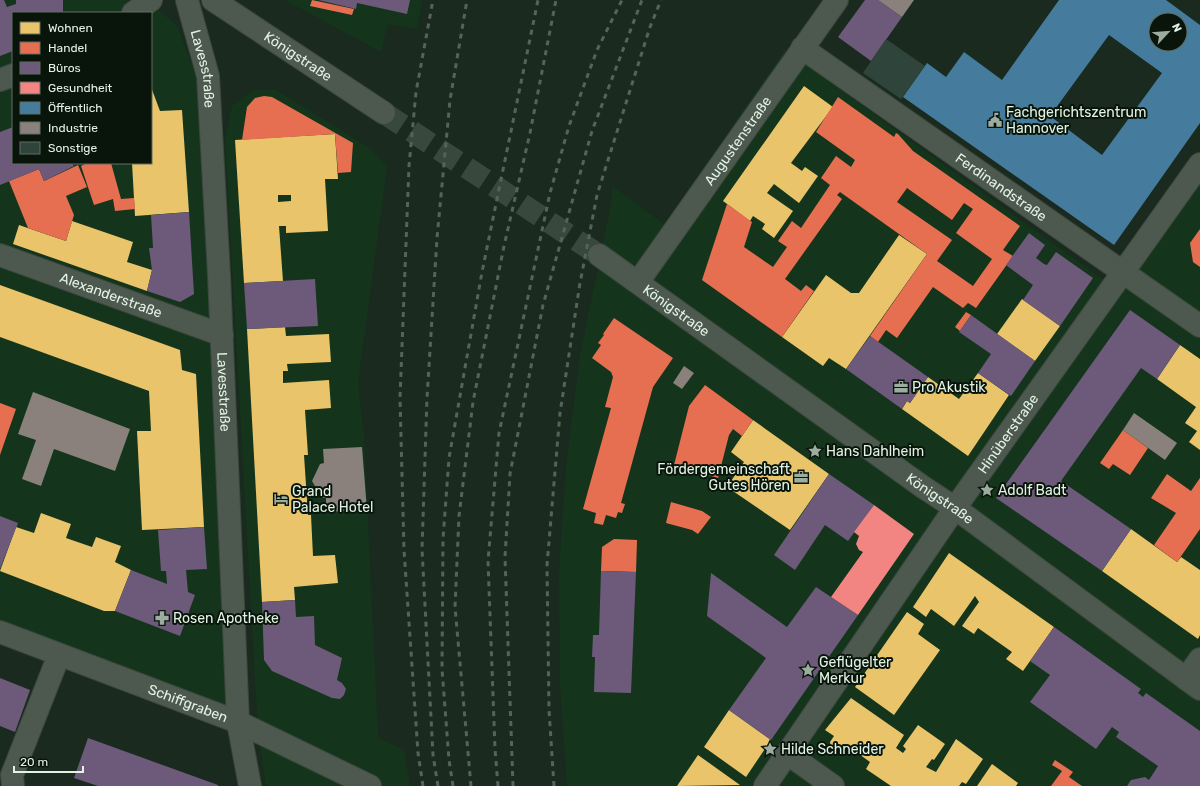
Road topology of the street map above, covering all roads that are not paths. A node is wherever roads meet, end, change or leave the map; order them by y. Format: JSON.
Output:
{"nodes":[{"id":1,"x":151,"y":0,"type":"edge"},
{"id":2,"x":187,"y":0,"type":"edge"},
{"id":3,"x":213,"y":0,"type":"edge"},
{"id":4,"x":837,"y":0,"type":"edge"},
{"id":5,"x":134,"y":12,"type":"edge"},
{"id":6,"x":802,"y":48,"type":"junction"},
{"id":7,"x":12,"y":75,"type":"edge"},
{"id":8,"x":0,"y":80,"type":"edge"},
{"id":9,"x":384,"y":113,"type":"tunnel mouth"},
{"id":10,"x":1200,"y":164,"type":"edge"},
{"id":11,"x":0,"y":255,"type":"edge"},
{"id":12,"x":599,"y":255,"type":"tunnel mouth"},
{"id":13,"x":1124,"y":272,"type":"junction"},
{"id":14,"x":638,"y":282,"type":"junction"},
{"id":15,"x":1200,"y":326,"type":"edge"},
{"id":16,"x":222,"y":335,"type":"junction"},
{"id":17,"x":956,"y":508,"type":"junction"},
{"id":18,"x":0,"y":632,"type":"edge"},
{"id":19,"x":59,"y":655,"type":"junction"},
{"id":20,"x":1200,"y":659,"type":"edge"},
{"id":21,"x":1193,"y":684,"type":"edge"},
{"id":22,"x":238,"y":722,"type":"junction"},
{"id":23,"x":788,"y":754,"type":"junction"},
{"id":24,"x":13,"y":786,"type":"edge"},
{"id":25,"x":250,"y":786,"type":"edge"},
{"id":26,"x":370,"y":786,"type":"edge"},
{"id":27,"x":765,"y":786,"type":"edge"},
{"id":28,"x":833,"y":786,"type":"edge"}],
"edges":[{"from":1,"to":5,"type":"street"},
{"from":2,"to":16,"type":"street","name":"Lavesstraße"},
{"from":3,"to":9,"type":"street","name":"Königstraße"},
{"from":4,"to":6,"type":"street","name":"Augustenstraße"},
{"from":6,"to":13,"type":"street","name":"Ferdinandstraße"},
{"from":6,"to":14,"type":"street","name":"Augustenstraße"},
{"from":7,"to":8,"type":"street"},
{"from":10,"to":13,"type":"street","name":"Hinüberstraße"},
{"from":11,"to":16,"type":"street","name":"Alexanderstraße"},
{"from":12,"to":14,"type":"street","name":"Königstraße"},
{"from":13,"to":15,"type":"street","name":"Ferdinandstraße"},
{"from":13,"to":17,"type":"street","name":"Hinüberstraße"},
{"from":14,"to":17,"type":"street","name":"Königstraße"},
{"from":16,"to":22,"type":"street","name":"Lavesstraße"},
{"from":17,"to":21,"type":"street","name":"Königstraße"},
{"from":17,"to":23,"type":"street","name":"Hinüberstraße"},
{"from":18,"to":19,"type":"street","name":"Schiffgraben"},
{"from":19,"to":22,"type":"street","name":"Schiffgraben"},
{"from":19,"to":24,"type":"street"},
{"from":20,"to":21,"type":"street"},
{"from":22,"to":25,"type":"street","name":"Lavesstraße"},
{"from":22,"to":26,"type":"street","name":"Schiffgraben"},
{"from":23,"to":27,"type":"street","name":"Hinüberstraße"},
{"from":23,"to":28,"type":"street"}]}
